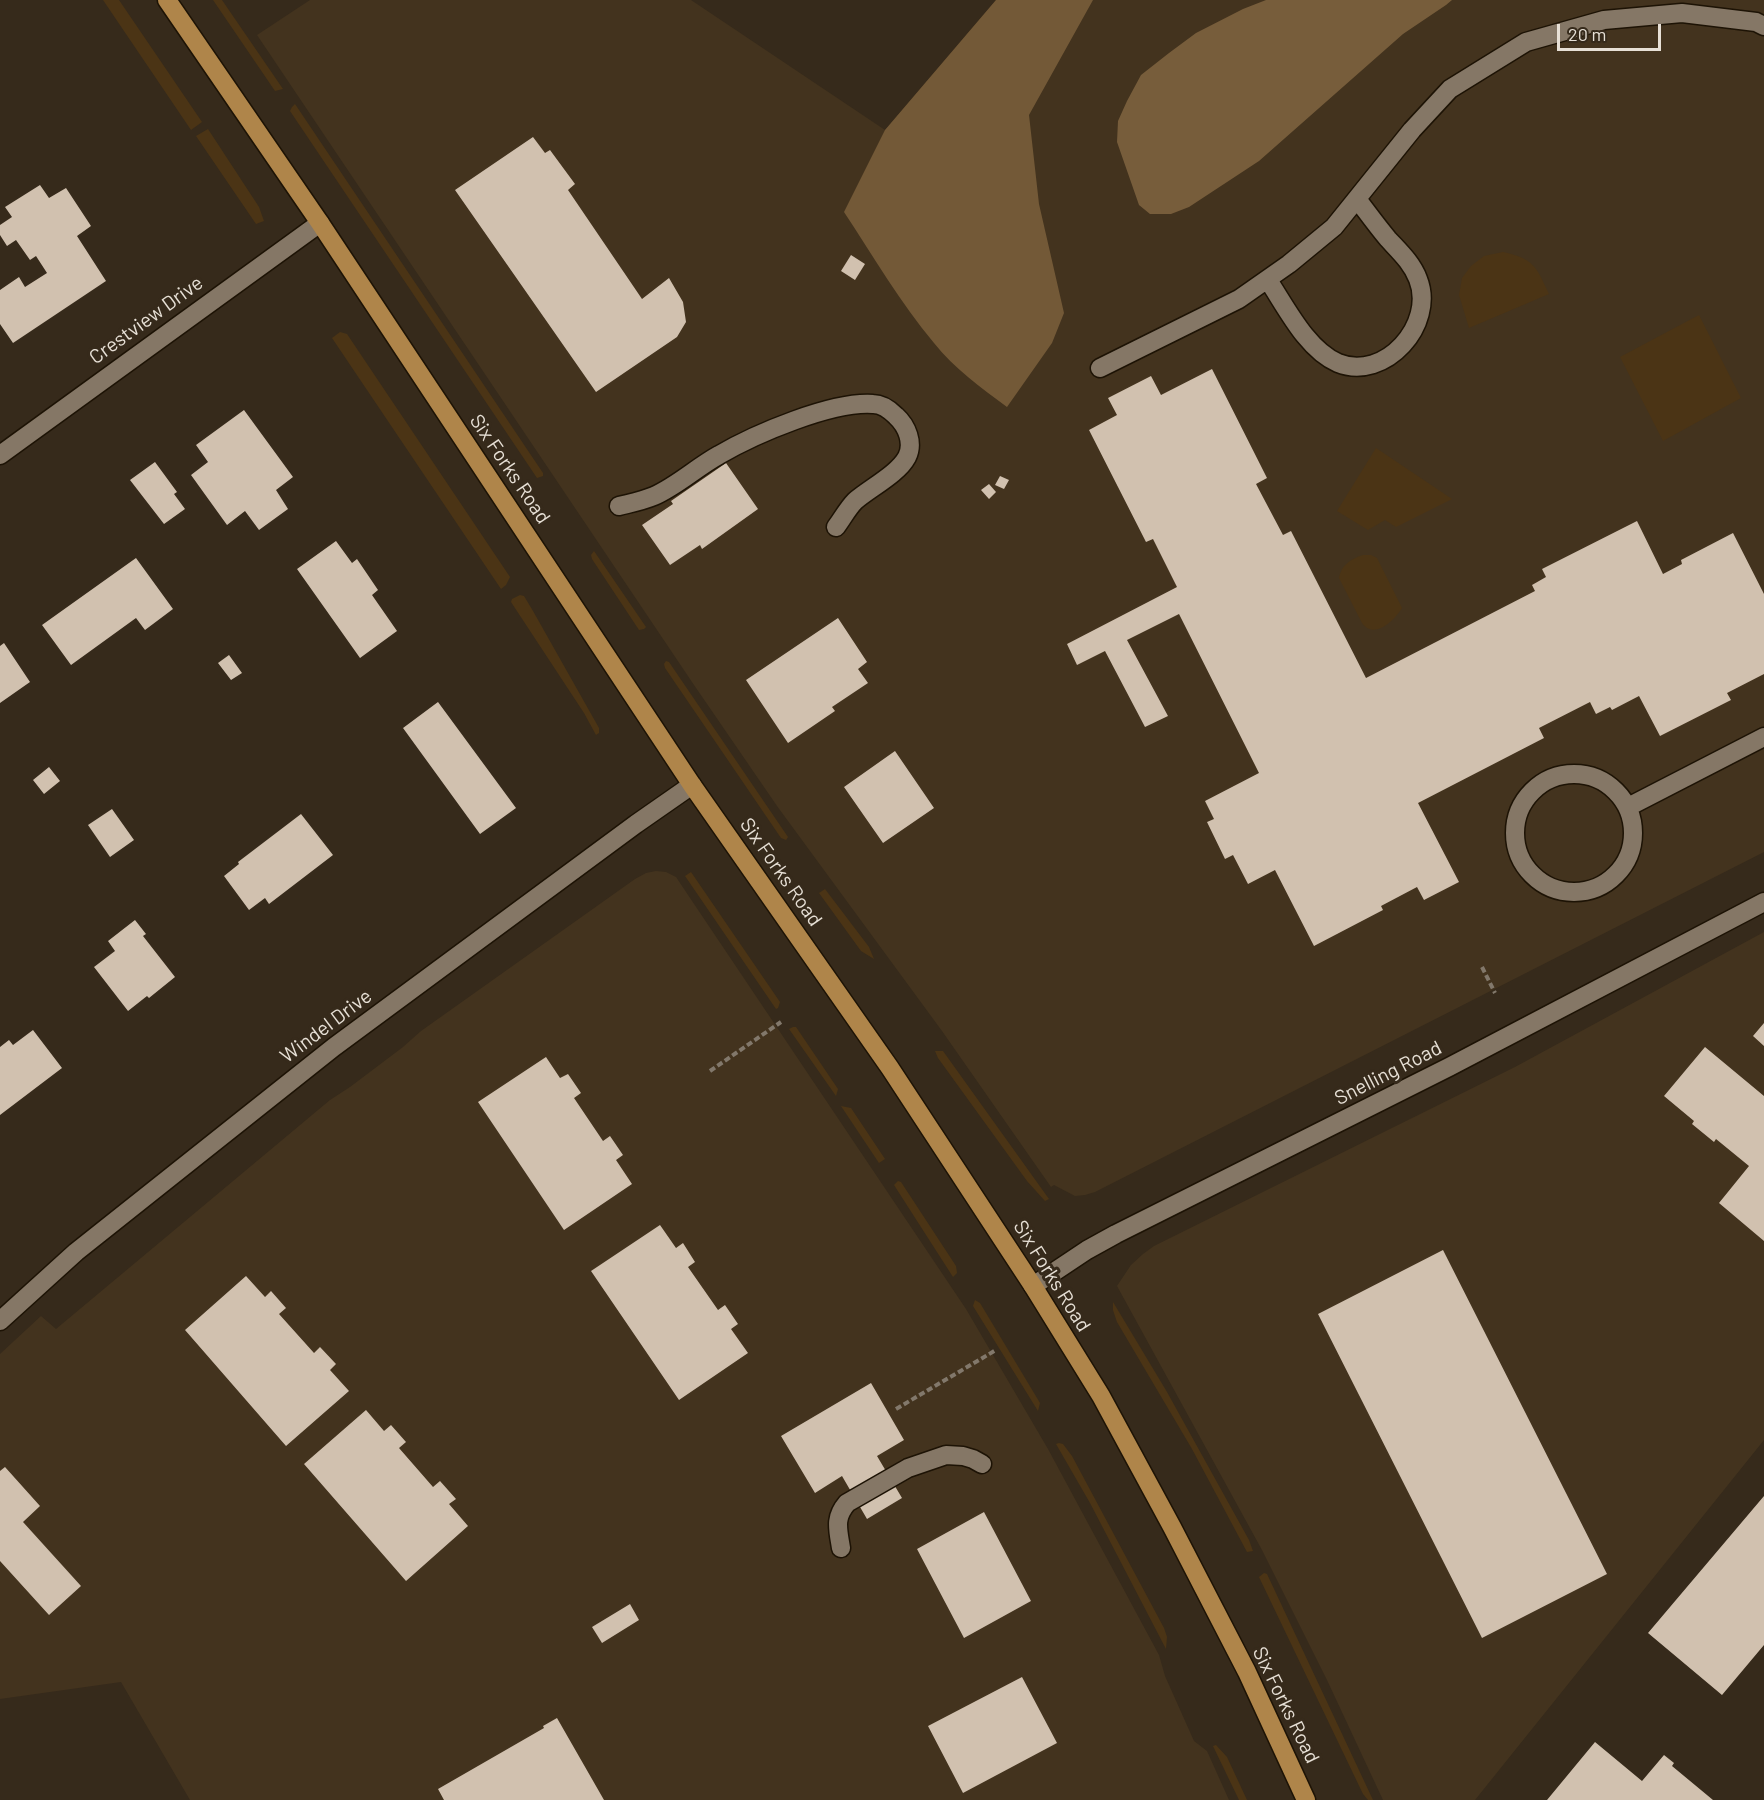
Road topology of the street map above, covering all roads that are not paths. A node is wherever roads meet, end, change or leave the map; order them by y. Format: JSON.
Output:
{"nodes":[{"id":1,"x":167,"y":0,"type":"edge"},
{"id":2,"x":1764,"y":26,"type":"edge"},
{"id":3,"x":1357,"y":199,"type":"junction"},
{"id":4,"x":320,"y":223,"type":"junction"},
{"id":5,"x":1268,"y":280,"type":"junction"},
{"id":6,"x":1100,"y":368,"type":"dead end"},
{"id":7,"x":0,"y":455,"type":"edge"},
{"id":8,"x":619,"y":506,"type":"dead end"},
{"id":9,"x":836,"y":527,"type":"dead end"},
{"id":10,"x":1764,"y":737,"type":"edge"},
{"id":11,"x":692,"y":784,"type":"junction"},
{"id":12,"x":1628,"y":807,"type":"junction"},
{"id":13,"x":1764,"y":902,"type":"edge"},
{"id":14,"x":1033,"y":1286,"type":"junction"},
{"id":15,"x":0,"y":1321,"type":"edge"},
{"id":16,"x":982,"y":1464,"type":"dead end"},
{"id":17,"x":841,"y":1548,"type":"dead end"},
{"id":18,"x":1306,"y":1800,"type":"edge"}],
"edges":[{"from":1,"to":4,"type":"main road","name":"Six Forks Road"},
{"from":2,"to":3,"type":"street"},
{"from":3,"to":5,"type":"street"},
{"from":3,"to":5,"type":"street"},
{"from":4,"to":7,"type":"street","name":"Crestview Drive"},
{"from":4,"to":11,"type":"main road","name":"Six Forks Road"},
{"from":5,"to":6,"type":"street"},
{"from":8,"to":9,"type":"street"},
{"from":10,"to":12,"type":"street"},
{"from":11,"to":14,"type":"main road","name":"Six Forks Road"},
{"from":11,"to":15,"type":"street","name":"Windel Drive"},
{"from":12,"to":12,"type":"street"},
{"from":13,"to":14,"type":"street","name":"Snelling Road"},
{"from":14,"to":18,"type":"main road","name":"Six Forks Road"},
{"from":16,"to":17,"type":"street"}]}
